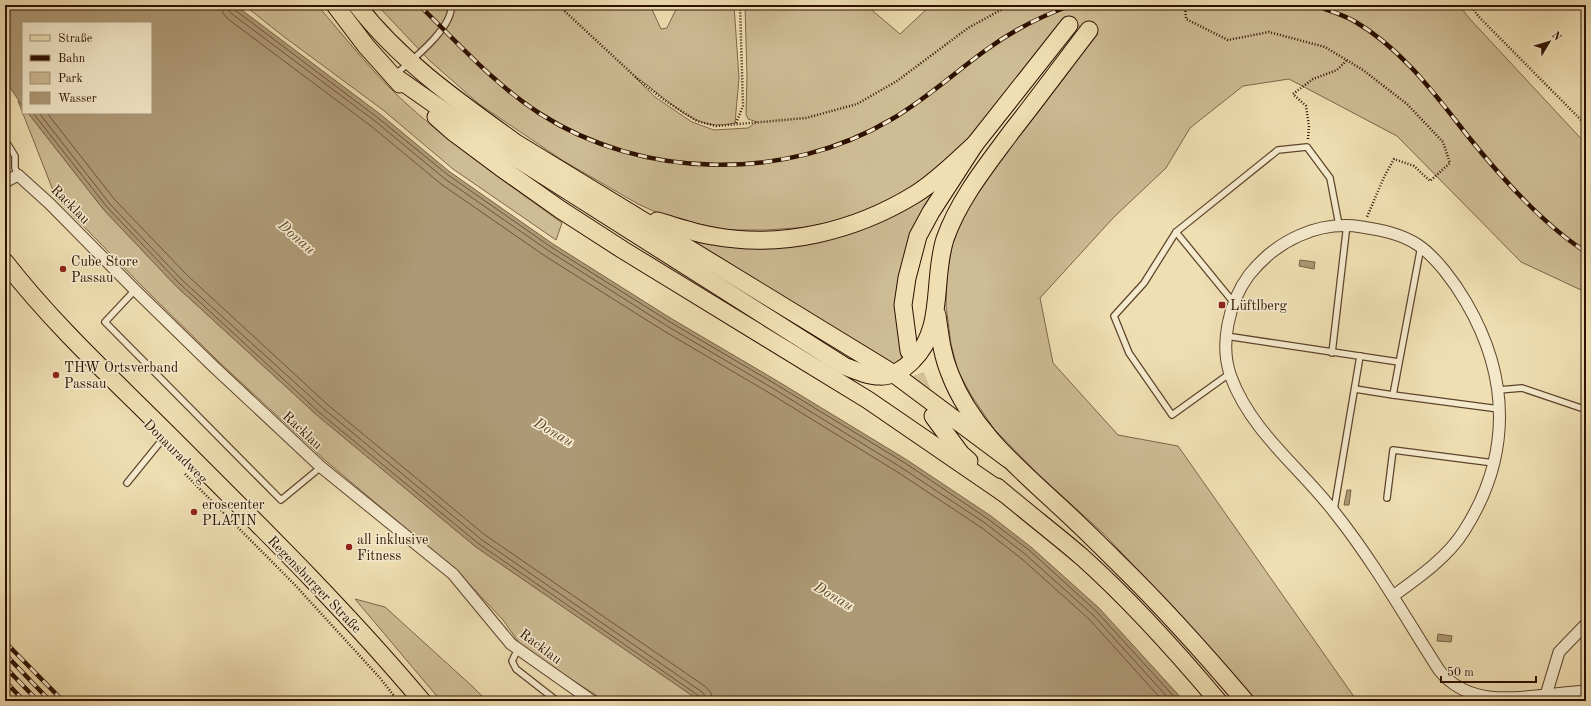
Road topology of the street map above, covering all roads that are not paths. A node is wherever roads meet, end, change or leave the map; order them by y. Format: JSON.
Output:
{"nodes":[{"id":1,"x":335,"y":5,"type":"edge"},
{"id":2,"x":357,"y":5,"type":"edge"},
{"id":3,"x":451,"y":5,"type":"edge"},
{"id":4,"x":1069,"y":25,"type":"tunnel mouth"},
{"id":5,"x":1089,"y":30,"type":"tunnel mouth"},
{"id":6,"x":410,"y":61,"type":"junction"},
{"id":7,"x":394,"y":76,"type":"junction"},
{"id":8,"x":5,"y":140,"type":"edge"},
{"id":9,"x":976,"y":144,"type":"junction"},
{"id":10,"x":18,"y":175,"type":"junction"},
{"id":11,"x":5,"y":182,"type":"edge"},
{"id":12,"x":604,"y":196,"type":"junction"},
{"id":13,"x":1343,"y":225,"type":"junction"},
{"id":14,"x":1176,"y":232,"type":"junction"},
{"id":15,"x":1420,"y":246,"type":"junction"},
{"id":16,"x":5,"y":262,"type":"edge"},
{"id":17,"x":135,"y":290,"type":"junction"},
{"id":18,"x":1234,"y":302,"type":"junction"},
{"id":19,"x":936,"y":305,"type":"junction"},
{"id":20,"x":1226,"y":336,"type":"junction"},
{"id":21,"x":909,"y":351,"type":"tunnel mouth"},
{"id":22,"x":1332,"y":353,"type":"junction"},
{"id":23,"x":1360,"y":356,"type":"junction"},
{"id":24,"x":1399,"y":362,"type":"junction"},
{"id":25,"x":894,"y":374,"type":"junction"},
{"id":26,"x":1230,"y":374,"type":"junction"},
{"id":27,"x":1355,"y":389,"type":"junction"},
{"id":28,"x":1499,"y":390,"type":"junction"},
{"id":29,"x":1393,"y":395,"type":"junction"},
{"id":30,"x":1581,"y":408,"type":"dead end"},
{"id":31,"x":1499,"y":409,"type":"junction"},
{"id":32,"x":933,"y":416,"type":"tunnel mouth"},
{"id":33,"x":167,"y":433,"type":"junction"},
{"id":34,"x":1008,"y":459,"type":"junction"},
{"id":35,"x":1494,"y":462,"type":"junction"},
{"id":36,"x":321,"y":466,"type":"junction"},
{"id":37,"x":127,"y":483,"type":"dead end"},
{"id":38,"x":1005,"y":494,"type":"junction"},
{"id":39,"x":1386,"y":498,"type":"dead end"},
{"id":40,"x":1334,"y":510,"type":"junction"},
{"id":41,"x":1393,"y":596,"type":"junction"},
{"id":42,"x":1586,"y":624,"type":"edge"},
{"id":43,"x":518,"y":650,"type":"junction"},
{"id":44,"x":1586,"y":691,"type":"edge"},
{"id":45,"x":1546,"y":698,"type":"edge"},
{"id":46,"x":422,"y":701,"type":"edge"},
{"id":47,"x":557,"y":701,"type":"edge"},
{"id":48,"x":592,"y":701,"type":"edge"},
{"id":49,"x":1218,"y":701,"type":"edge"},
{"id":50,"x":1246,"y":701,"type":"edge"}],
"edges":[{"from":1,"to":7,"type":"main road"},
{"from":2,"to":6,"type":"main road"},
{"from":3,"to":6,"type":"lane"},
{"from":4,"to":9,"type":"main road"},
{"from":5,"to":19,"type":"main road"},
{"from":6,"to":7,"type":"lane"},
{"from":6,"to":12,"type":"main road"},
{"from":7,"to":25,"type":"main road"},
{"from":7,"to":38,"type":"main road"},
{"from":8,"to":10,"type":"lane"},
{"from":9,"to":12,"type":"main road"},
{"from":9,"to":21,"type":"main road"},
{"from":10,"to":11,"type":"street"},
{"from":10,"to":17,"type":"street","name":"Racklau"},
{"from":12,"to":25,"type":"main road"},
{"from":13,"to":14,"type":"lane"},
{"from":13,"to":15,"type":"street"},
{"from":13,"to":18,"type":"street"},
{"from":13,"to":22,"type":"lane"},
{"from":14,"to":18,"type":"lane"},
{"from":14,"to":26,"type":"lane"},
{"from":15,"to":24,"type":"lane"},
{"from":15,"to":28,"type":"street"},
{"from":16,"to":33,"type":"main road","name":"Regensburger Straße"},
{"from":17,"to":36,"type":"street","name":"Racklau"},
{"from":17,"to":36,"type":"lane"},
{"from":18,"to":20,"type":"street"},
{"from":19,"to":25,"type":"main road"},
{"from":19,"to":34,"type":"main road"},
{"from":20,"to":22,"type":"lane"},
{"from":20,"to":26,"type":"street"},
{"from":22,"to":23,"type":"lane"},
{"from":23,"to":24,"type":"lane"},
{"from":23,"to":27,"type":"lane"},
{"from":24,"to":29,"type":"lane"},
{"from":25,"to":34,"type":"main road"},
{"from":26,"to":40,"type":"street"},
{"from":27,"to":29,"type":"lane"},
{"from":27,"to":40,"type":"lane"},
{"from":28,"to":30,"type":"lane"},
{"from":28,"to":31,"type":"street"},
{"from":29,"to":31,"type":"lane"},
{"from":31,"to":35,"type":"street"},
{"from":32,"to":38,"type":"main road"},
{"from":33,"to":37,"type":"lane"},
{"from":33,"to":46,"type":"main road","name":"Regensburger Straße"},
{"from":34,"to":50,"type":"main road"},
{"from":35,"to":39,"type":"lane"},
{"from":35,"to":41,"type":"street"},
{"from":36,"to":43,"type":"street","name":"Racklau"},
{"from":38,"to":49,"type":"main road"},
{"from":40,"to":41,"type":"street"},
{"from":41,"to":45,"type":"street"},
{"from":42,"to":45,"type":"street"},
{"from":43,"to":47,"type":"lane"},
{"from":43,"to":48,"type":"street","name":"Racklau"},
{"from":44,"to":45,"type":"street"}]}
